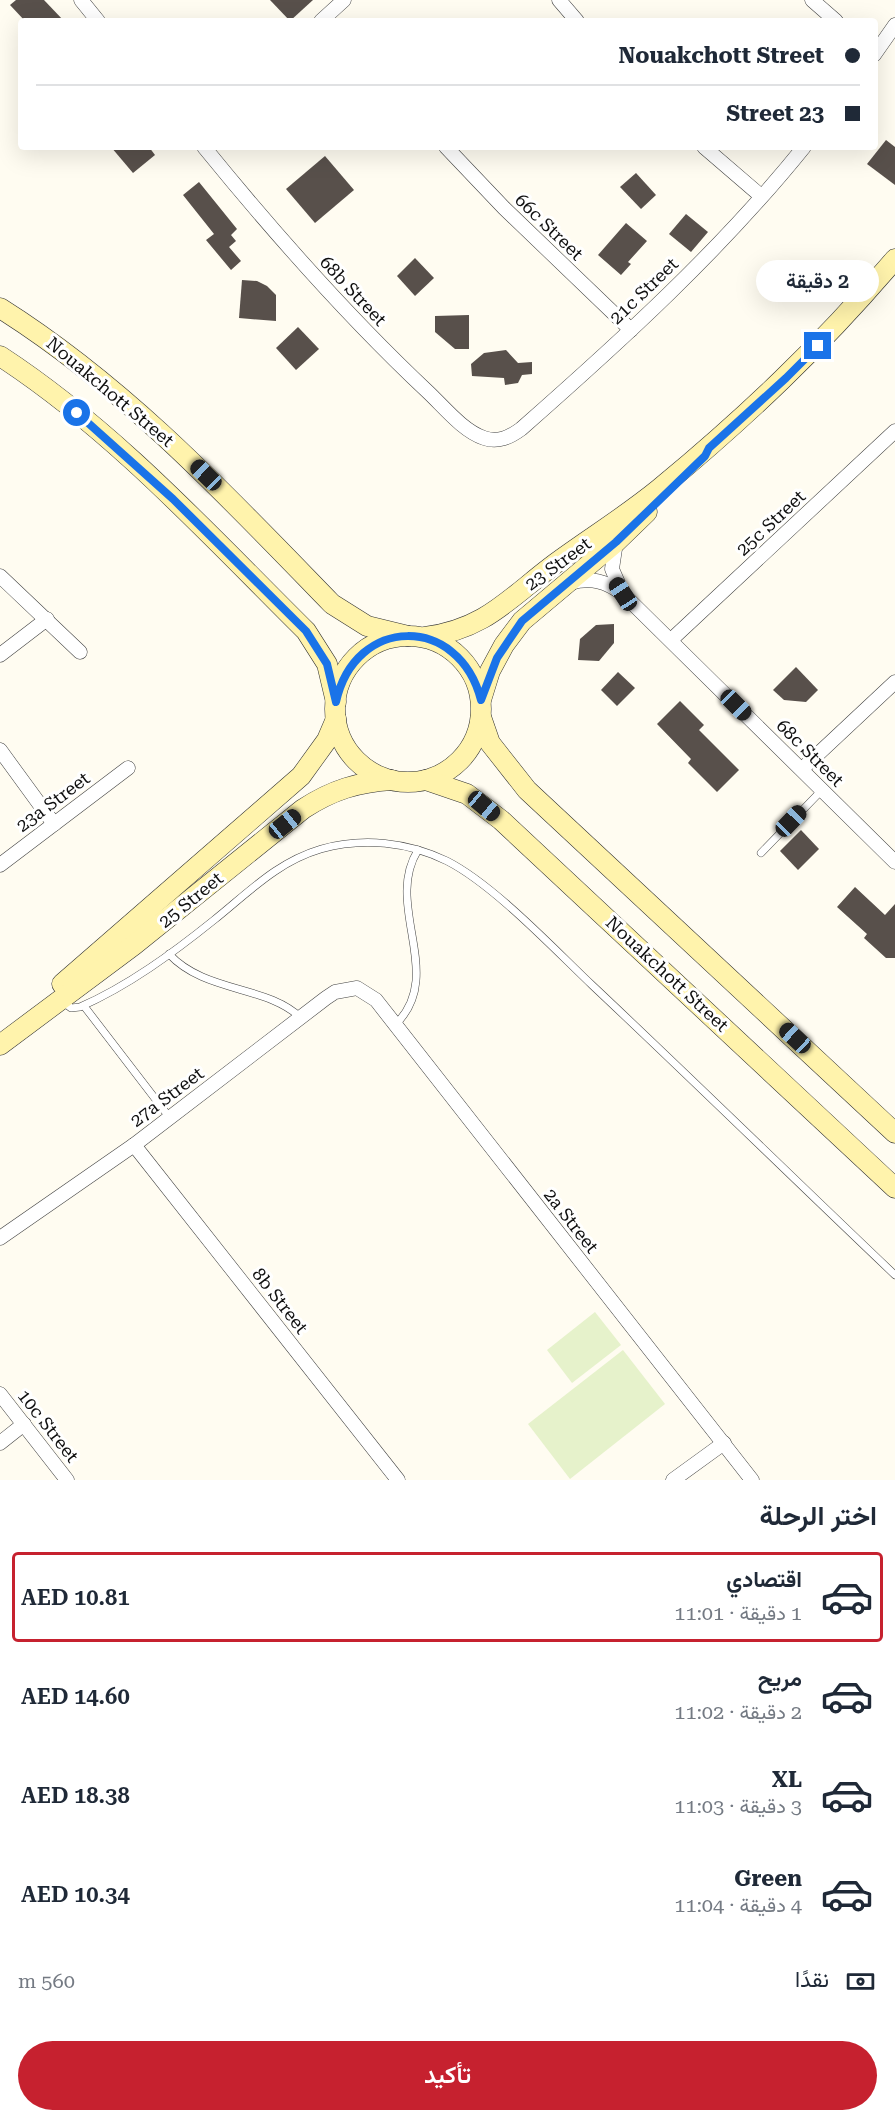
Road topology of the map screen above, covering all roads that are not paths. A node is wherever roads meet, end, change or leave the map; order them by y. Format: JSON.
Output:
{"nodes":[{"id":1,"x":81,"y":0,"type":"edge"},
{"id":2,"x":344,"y":0,"type":"edge"},
{"id":3,"x":559,"y":0,"type":"edge"},
{"id":4,"x":812,"y":0,"type":"edge"},
{"id":5,"x":96,"y":18,"type":"edge"},
{"id":6,"x":330,"y":18,"type":"edge"},
{"id":7,"x":574,"y":18,"type":"edge"},
{"id":8,"x":833,"y":18,"type":"edge"},
{"id":9,"x":895,"y":25,"type":"edge"},
{"id":10,"x":878,"y":50,"type":"edge"},
{"id":11,"x":207,"y":150,"type":"edge"},
{"id":12,"x":449,"y":150,"type":"edge"},
{"id":13,"x":707,"y":150,"type":"edge"},
{"id":14,"x":801,"y":150,"type":"edge"},
{"id":15,"x":761,"y":196,"type":"junction"},
{"id":16,"x":895,"y":259,"type":"edge"},
{"id":17,"x":0,"y":308,"type":"edge"},
{"id":18,"x":631,"y":330,"type":"junction"},
{"id":19,"x":0,"y":356,"type":"edge"},
{"id":20,"x":895,"y":431,"type":"edge"},
{"id":21,"x":493,"y":441,"type":"joint"},
{"id":22,"x":709,"y":448,"type":"junction"},
{"id":23,"x":616,"y":542,"type":"junction"},
{"id":24,"x":0,"y":576,"type":"edge"},
{"id":25,"x":567,"y":583,"type":"junction"},
{"id":26,"x":623,"y":594,"type":"junction"},
{"id":27,"x":47,"y":619,"type":"junction"},
{"id":28,"x":416,"y":636,"type":"junction"},
{"id":29,"x":671,"y":640,"type":"junction"},
{"id":30,"x":80,"y":652,"type":"dead end"},
{"id":31,"x":0,"y":655,"type":"edge"},
{"id":32,"x":895,"y":682,"type":"edge"},
{"id":33,"x":481,"y":708,"type":"junction"},
{"id":34,"x":336,"y":710,"type":"junction"},
{"id":35,"x":0,"y":750,"type":"edge"},
{"id":36,"x":128,"y":768,"type":"dead end"},
{"id":37,"x":802,"y":770,"type":"junction"},
{"id":38,"x":392,"y":780,"type":"junction"},
{"id":39,"x":426,"y":780,"type":"junction"},
{"id":40,"x":822,"y":790,"type":"junction"},
{"id":41,"x":54,"y":824,"type":"junction"},
{"id":42,"x":418,"y":850,"type":"junction"},
{"id":43,"x":761,"y":853,"type":"dead end"},
{"id":44,"x":895,"y":862,"type":"edge"},
{"id":45,"x":0,"y":865,"type":"edge"},
{"id":46,"x":169,"y":954,"type":"junction"},
{"id":47,"x":357,"y":988,"type":"joint"},
{"id":48,"x":61,"y":1000,"type":"junction"},
{"id":49,"x":84,"y":1006,"type":"junction"},
{"id":50,"x":301,"y":1018,"type":"junction"},
{"id":51,"x":395,"y":1025,"type":"junction"},
{"id":52,"x":0,"y":1033,"type":"edge"},
{"id":53,"x":0,"y":1045,"type":"edge"},
{"id":54,"x":170,"y":1118,"type":"junction"},
{"id":55,"x":895,"y":1133,"type":"edge"},
{"id":56,"x":134,"y":1145,"type":"junction"},
{"id":57,"x":895,"y":1188,"type":"edge"},
{"id":58,"x":0,"y":1238,"type":"edge"},
{"id":59,"x":895,"y":1275,"type":"edge"},
{"id":60,"x":0,"y":1394,"type":"edge"},
{"id":61,"x":24,"y":1424,"type":"junction"},
{"id":62,"x":0,"y":1443,"type":"edge"},
{"id":63,"x":724,"y":1443,"type":"junction"},
{"id":64,"x":67,"y":1480,"type":"edge"},
{"id":65,"x":398,"y":1480,"type":"edge"},
{"id":66,"x":673,"y":1480,"type":"edge"},
{"id":67,"x":752,"y":1480,"type":"edge"}],
"edges":[{"from":1,"to":5,"type":"street"},
{"from":2,"to":6,"type":"street"},
{"from":3,"to":7,"type":"street"},
{"from":4,"to":8,"type":"street"},
{"from":9,"to":10,"type":"street"},
{"from":11,"to":21,"type":"street","name":"68b Street"},
{"from":12,"to":18,"type":"street","name":"66c Street"},
{"from":13,"to":15,"type":"street"},
{"from":14,"to":15,"type":"street","name":"21c Street"},
{"from":15,"to":18,"type":"street","name":"21c Street"},
{"from":16,"to":22,"type":"street","name":"23 Street"},
{"from":17,"to":28,"type":"street","name":"Nouakchott Street"},
{"from":18,"to":21,"type":"street","name":"21c Street"},
{"from":19,"to":34,"type":"street","name":"Nouakchott Street"},
{"from":20,"to":29,"type":"street","name":"25c Street"},
{"from":22,"to":23,"type":"street","name":"23 Street"},
{"from":22,"to":28,"type":"street","name":"23 Street"},
{"from":23,"to":25,"type":"street","name":"23 Street"},
{"from":23,"to":26,"type":"street","name":"68c Street"},
{"from":24,"to":27,"type":"street"},
{"from":25,"to":26,"type":"street","name":"68c Street"},
{"from":25,"to":33,"type":"street","name":"23 Street"},
{"from":26,"to":29,"type":"street","name":"68c Street"},
{"from":27,"to":30,"type":"street"},
{"from":27,"to":31,"type":"street"},
{"from":28,"to":33,"type":"street"},
{"from":28,"to":34,"type":"street"},
{"from":29,"to":37,"type":"street","name":"68c Street"},
{"from":32,"to":37,"type":"street"},
{"from":33,"to":39,"type":"street"},
{"from":33,"to":55,"type":"street"},
{"from":34,"to":38,"type":"street"},
{"from":34,"to":52,"type":"street","name":"25 Street"},
{"from":35,"to":41,"type":"street"},
{"from":36,"to":41,"type":"street","name":"23a Street"},
{"from":37,"to":40,"type":"street","name":"68c Street"},
{"from":38,"to":39,"type":"street"},
{"from":38,"to":48,"type":"street","name":"25 Street"},
{"from":39,"to":57,"type":"street","name":"Nouakchott Street"},
{"from":40,"to":43,"type":"lane"},
{"from":40,"to":44,"type":"street","name":"68c Street"},
{"from":41,"to":45,"type":"street","name":"23a Street"},
{"from":42,"to":46,"type":"lane"},
{"from":42,"to":51,"type":"lane"},
{"from":42,"to":59,"type":"lane"},
{"from":46,"to":49,"type":"lane"},
{"from":46,"to":50,"type":"lane"},
{"from":47,"to":50,"type":"street","name":"27a Street"},
{"from":47,"to":51,"type":"street","name":"2a Street"},
{"from":48,"to":49,"type":"lane"},
{"from":48,"to":53,"type":"street","name":"25 Street"},
{"from":49,"to":54,"type":"lane"},
{"from":50,"to":54,"type":"street","name":"27a Street"},
{"from":51,"to":63,"type":"street","name":"2a Street"},
{"from":54,"to":56,"type":"street","name":"27a Street"},
{"from":56,"to":58,"type":"street","name":"27a Street"},
{"from":56,"to":65,"type":"street","name":"8b Street"},
{"from":60,"to":61,"type":"street","name":"10c Street"},
{"from":61,"to":62,"type":"street"},
{"from":61,"to":64,"type":"street","name":"10c Street"},
{"from":63,"to":66,"type":"street"},
{"from":63,"to":67,"type":"street","name":"2a Street"}]}
